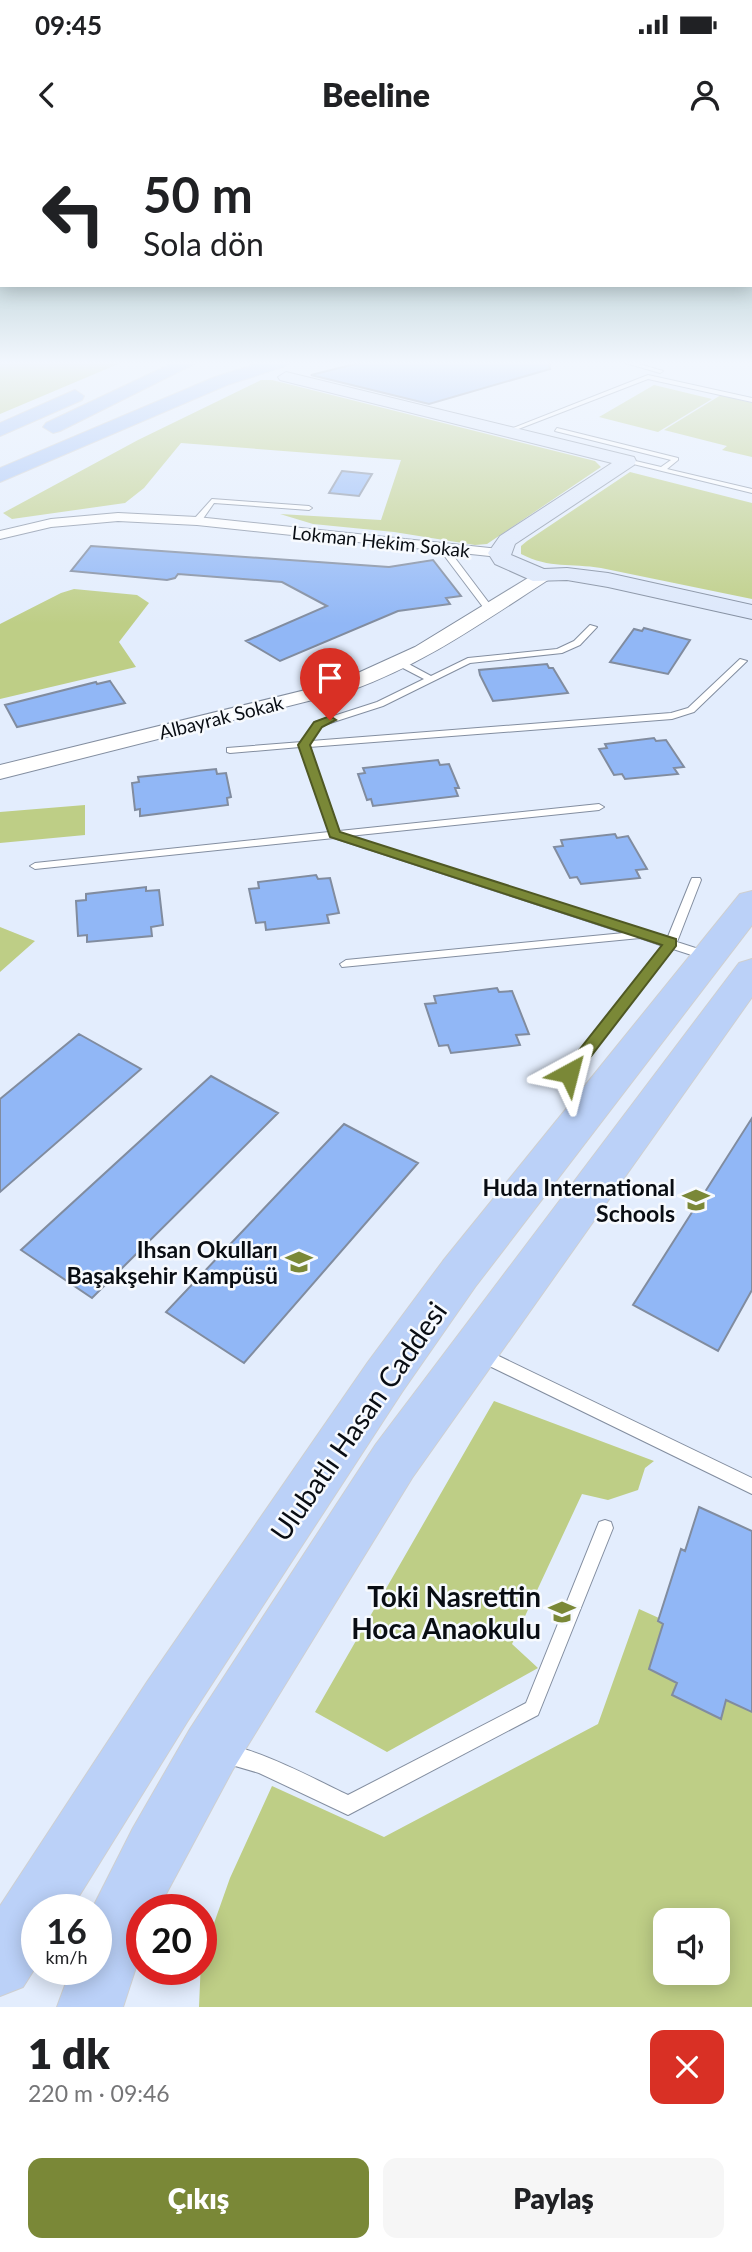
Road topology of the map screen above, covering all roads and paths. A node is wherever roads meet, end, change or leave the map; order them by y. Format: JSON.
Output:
{"nodes":[{"id":1,"x":39,"y":449,"type":"edge"},
{"id":2,"x":63,"y":449,"type":"edge"},
{"id":3,"x":577,"y":449,"type":"edge"},
{"id":4,"x":635,"y":449,"type":"edge"},
{"id":5,"x":627,"y":461,"type":"junction"},
{"id":6,"x":0,"y":468,"type":"edge"},
{"id":7,"x":663,"y":469,"type":"junction"},
{"id":8,"x":0,"y":476,"type":"edge"},
{"id":9,"x":752,"y":491,"type":"edge"},
{"id":10,"x":309,"y":508,"type":"dead end"},
{"id":11,"x":197,"y":522,"type":"junction"},
{"id":12,"x":0,"y":535,"type":"edge"},
{"id":13,"x":443,"y":548,"type":"junction"},
{"id":14,"x":499,"y":552,"type":"junction"},
{"id":15,"x":541,"y":576,"type":"junction"},
{"id":16,"x":489,"y":609,"type":"junction"},
{"id":17,"x":752,"y":612,"type":"edge"},
{"id":18,"x":593,"y":627,"type":"dead end"},
{"id":19,"x":743,"y":661,"type":"dead end"},
{"id":20,"x":402,"y":664,"type":"junction"},
{"id":21,"x":429,"y":678,"type":"junction"},
{"id":22,"x":304,"y":745,"type":"junction"},
{"id":23,"x":230,"y":750,"type":"dead end"},
{"id":24,"x":0,"y":772,"type":"edge"},
{"id":25,"x":599,"y":807,"type":"dead end"},
{"id":26,"x":335,"y":835,"type":"junction"},
{"id":27,"x":35,"y":866,"type":"dead end"},
{"id":28,"x":695,"y":880,"type":"dead end"},
{"id":29,"x":752,"y":902,"type":"edge"},
{"id":30,"x":645,"y":934,"type":"junction"},
{"id":31,"x":711,"y":957,"type":"edge"},
{"id":32,"x":346,"y":964,"type":"dead end"},
{"id":33,"x":569,"y":1073,"type":"dead end"},
{"id":34,"x":472,"y":1351,"type":"junction"},
{"id":35,"x":752,"y":1486,"type":"edge"},
{"id":36,"x":605,"y":1528,"type":"dead end"},
{"id":37,"x":211,"y":1750,"type":"junction"},
{"id":38,"x":0,"y":1965,"type":"edge"},
{"id":39,"x":90,"y":2007,"type":"edge"}],
"edges":[{"from":1,"to":6,"type":"highway"},
{"from":2,"to":8,"type":"highway"},
{"from":3,"to":5,"type":"main road"},
{"from":4,"to":7,"type":"lane"},
{"from":5,"to":7,"type":"lane"},
{"from":5,"to":14,"type":"main road"},
{"from":7,"to":9,"type":"lane"},
{"from":10,"to":11,"type":"lane"},
{"from":11,"to":12,"type":"street","name":"Lokman Hekim Sokak"},
{"from":11,"to":13,"type":"street","name":"Lokman Hekim Sokak"},
{"from":13,"to":14,"type":"street","name":"Lokman Hekim Sokak"},
{"from":13,"to":16,"type":"lane"},
{"from":14,"to":15,"type":"main road","name":"Lokman Hekim Sokak"},
{"from":15,"to":16,"type":"street","name":"Albayrak Sokak"},
{"from":15,"to":17,"type":"main road","name":"Lokman Hekim Sokak"},
{"from":16,"to":20,"type":"street","name":"Albayrak Sokak"},
{"from":18,"to":21,"type":"lane"},
{"from":19,"to":22,"type":"lane"},
{"from":20,"to":21,"type":"lane"},
{"from":20,"to":24,"type":"street","name":"Albayrak Sokak"},
{"from":21,"to":22,"type":"lane"},
{"from":22,"to":23,"type":"lane"},
{"from":22,"to":26,"type":"lane"},
{"from":25,"to":26,"type":"lane"},
{"from":26,"to":27,"type":"lane"},
{"from":26,"to":30,"type":"lane"},
{"from":28,"to":31,"type":"lane"},
{"from":29,"to":31,"type":"main road","name":"Ulubatlı Hasan Caddesi"},
{"from":30,"to":31,"type":"lane"},
{"from":30,"to":32,"type":"lane"},
{"from":31,"to":33,"type":"lane"},
{"from":31,"to":34,"type":"main road","name":"Ulubatlı Hasan Caddesi"},
{"from":31,"to":38,"type":"main road","name":"Ulubatlı Hasan Caddesi"},
{"from":34,"to":35,"type":"lane"},
{"from":34,"to":37,"type":"main road","name":"Ulubatlı Hasan Caddesi"},
{"from":36,"to":37,"type":"lane"},
{"from":37,"to":39,"type":"main road","name":"Ulubatlı Hasan Caddesi"}]}
